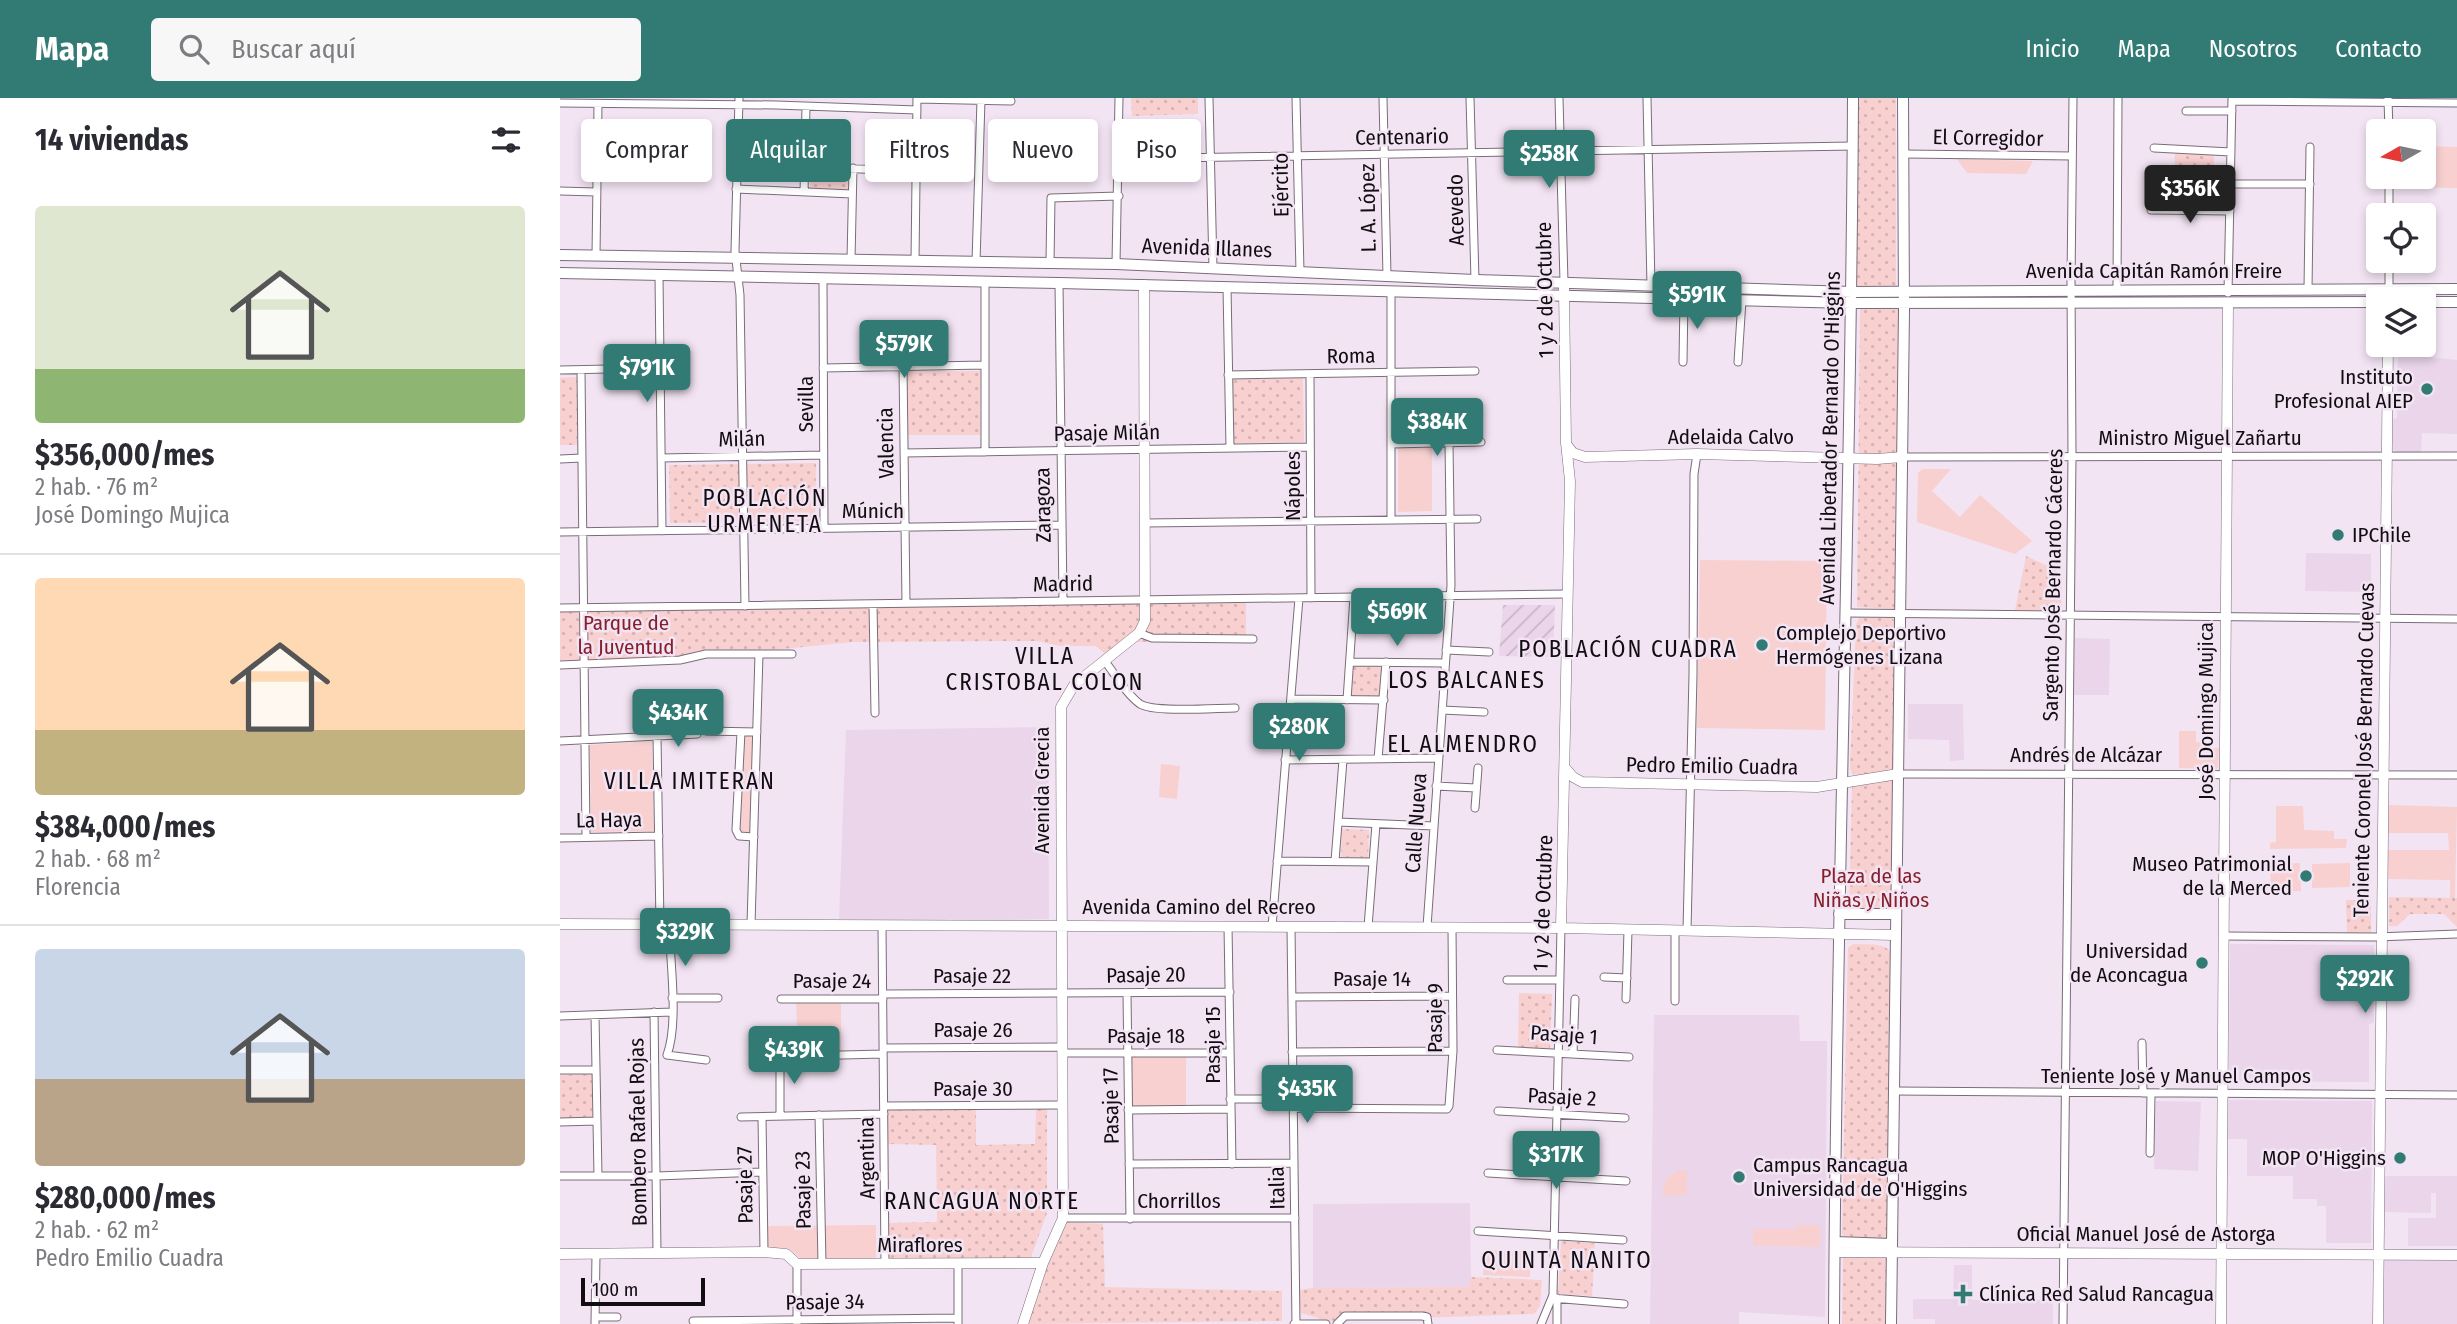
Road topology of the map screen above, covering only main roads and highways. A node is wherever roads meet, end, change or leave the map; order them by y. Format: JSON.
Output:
{"nodes":[{"id":1,"x":1853,"y":98,"type":"edge"},
{"id":2,"x":1903,"y":98,"type":"edge"},
{"id":3,"x":560,"y":255,"type":"edge"},
{"id":4,"x":1056,"y":263,"type":"junction"},
{"id":5,"x":1116,"y":264,"type":"junction"},
{"id":6,"x":1167,"y":266,"type":"junction"},
{"id":7,"x":1198,"y":267,"type":"junction"},
{"id":8,"x":560,"y":273,"type":"edge"},
{"id":9,"x":1059,"y":282,"type":"junction"},
{"id":10,"x":1095,"y":284,"type":"junction"},
{"id":11,"x":1144,"y":285,"type":"junction"},
{"id":12,"x":1199,"y":286,"type":"junction"},
{"id":13,"x":2457,"y":289,"type":"edge"},
{"id":14,"x":2436,"y":291,"type":"edge"},
{"id":15,"x":2366,"y":293,"type":"edge"},
{"id":16,"x":2071,"y":296,"type":"junction"},
{"id":17,"x":1904,"y":297,"type":"junction"},
{"id":18,"x":1852,"y":298,"type":"junction"},
{"id":19,"x":2366,"y":302,"type":"edge"},
{"id":20,"x":2436,"y":302,"type":"edge"},
{"id":21,"x":2457,"y":302,"type":"edge"},
{"id":22,"x":1839,"y":914,"type":"junction"},
{"id":23,"x":1896,"y":914,"type":"junction"},
{"id":24,"x":1835,"y":1247,"type":"junction"},
{"id":25,"x":1892,"y":1248,"type":"junction"},
{"id":26,"x":1834,"y":1324,"type":"edge"},
{"id":27,"x":1891,"y":1324,"type":"edge"}],
"edges":[{"from":1,"to":18,"type":"main road","name":"Avenida Libertador Bernardo O'Higgins"},
{"from":2,"to":17,"type":"main road"},
{"from":3,"to":4,"type":"main road","name":"Avenida Illanes"},
{"from":4,"to":5,"type":"main road","name":"Avenida Illanes"},
{"from":4,"to":9,"type":"main road"},
{"from":5,"to":6,"type":"main road","name":"Avenida Illanes"},
{"from":5,"to":10,"type":"main road"},
{"from":6,"to":7,"type":"main road","name":"Avenida Illanes"},
{"from":6,"to":11,"type":"main road"},
{"from":7,"to":12,"type":"main road"},
{"from":7,"to":18,"type":"main road","name":"Avenida Illanes"},
{"from":8,"to":9,"type":"main road","name":"Avenida Illanes"},
{"from":9,"to":10,"type":"main road","name":"Avenida Illanes"},
{"from":10,"to":11,"type":"main road","name":"Avenida Illanes"},
{"from":11,"to":12,"type":"main road","name":"Avenida Illanes"},
{"from":12,"to":18,"type":"main road","name":"Avenida Illanes"},
{"from":13,"to":14,"type":"main road","name":"Avenida Capitán Ramón Freire"},
{"from":15,"to":16,"type":"main road","name":"Avenida Capitán Ramón Freire"},
{"from":16,"to":17,"type":"main road","name":"Avenida Capitán Ramón Freire"},
{"from":16,"to":19,"type":"main road","name":"Avenida Capitán Ramón Freire"},
{"from":17,"to":18,"type":"main road","name":"Avenida Capitán Ramón Freire"},
{"from":17,"to":23,"type":"main road"},
{"from":18,"to":22,"type":"main road","name":"Avenida Libertador Bernardo O'Higgins"},
{"from":20,"to":21,"type":"main road"},
{"from":22,"to":23,"type":"main road"},
{"from":22,"to":24,"type":"main road","name":"Avenida Libertador Bernardo O'Higgins"},
{"from":23,"to":25,"type":"main road"},
{"from":24,"to":25,"type":"main road"},
{"from":24,"to":26,"type":"main road","name":"Avenida Libertador Bernardo O'Higgins"},
{"from":25,"to":27,"type":"main road"}]}
